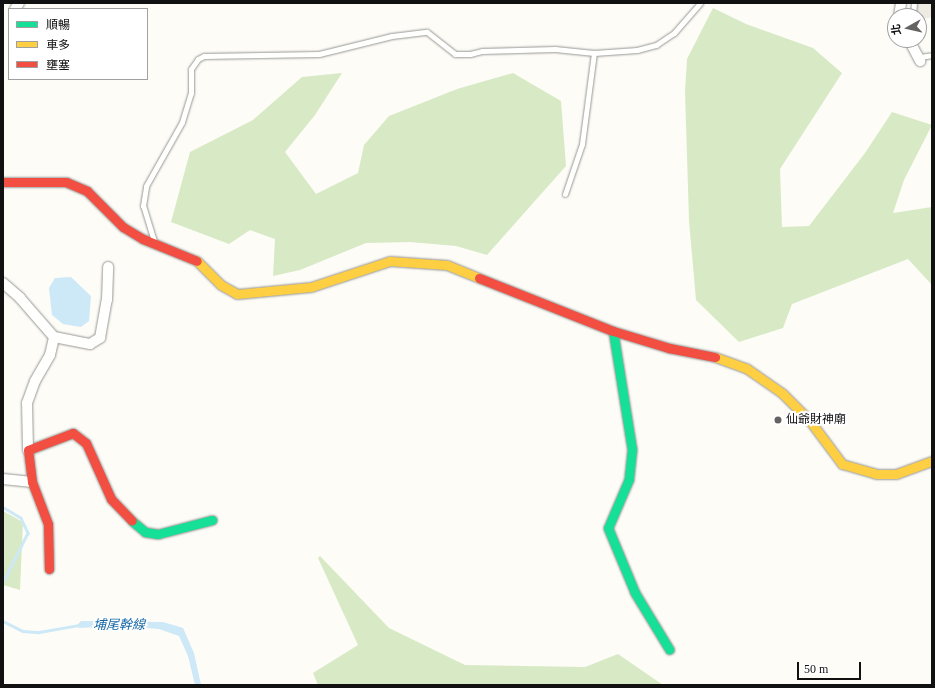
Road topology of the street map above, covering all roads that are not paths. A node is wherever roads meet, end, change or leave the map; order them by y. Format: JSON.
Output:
{"nodes":[{"id":1,"x":700,"y":3,"type":"edge"},
{"id":2,"x":913,"y":48,"type":"edge"},
{"id":3,"x":916,"y":48,"type":"edge"},
{"id":4,"x":594,"y":52,"type":"junction"},
{"id":5,"x":932,"y":55,"type":"edge"},
{"id":6,"x":920,"y":61,"type":"dead end"},
{"id":7,"x":3,"y":182,"type":"edge"},
{"id":8,"x":565,"y":194,"type":"dead end"},
{"id":9,"x":155,"y":244,"type":"junction"},
{"id":10,"x":108,"y":266,"type":"dead end"},
{"id":11,"x":3,"y":283,"type":"edge"},
{"id":12,"x":613,"y":331,"type":"junction"},
{"id":13,"x":54,"y":337,"type":"junction"},
{"id":14,"x":28,"y":450,"type":"junction"},
{"id":15,"x":932,"y":461,"type":"edge"},
{"id":16,"x":3,"y":479,"type":"edge"},
{"id":17,"x":32,"y":482,"type":"junction"},
{"id":18,"x":212,"y":520,"type":"dead end"},
{"id":19,"x":48,"y":569,"type":"dead end"},
{"id":20,"x":669,"y":649,"type":"dead end"}],
"edges":[{"from":1,"to":4,"type":"lane"},
{"from":2,"to":6,"type":"street"},
{"from":3,"to":5,"type":"lane"},
{"from":4,"to":8,"type":"lane"},
{"from":4,"to":9,"type":"lane"},
{"from":7,"to":9,"type":"street"},
{"from":9,"to":12,"type":"street"},
{"from":10,"to":13,"type":"street"},
{"from":11,"to":13,"type":"street"},
{"from":12,"to":15,"type":"street"},
{"from":12,"to":20,"type":"street"},
{"from":13,"to":14,"type":"street"},
{"from":14,"to":17,"type":"street"},
{"from":14,"to":18,"type":"street"},
{"from":16,"to":17,"type":"street"},
{"from":17,"to":19,"type":"street"}]}
